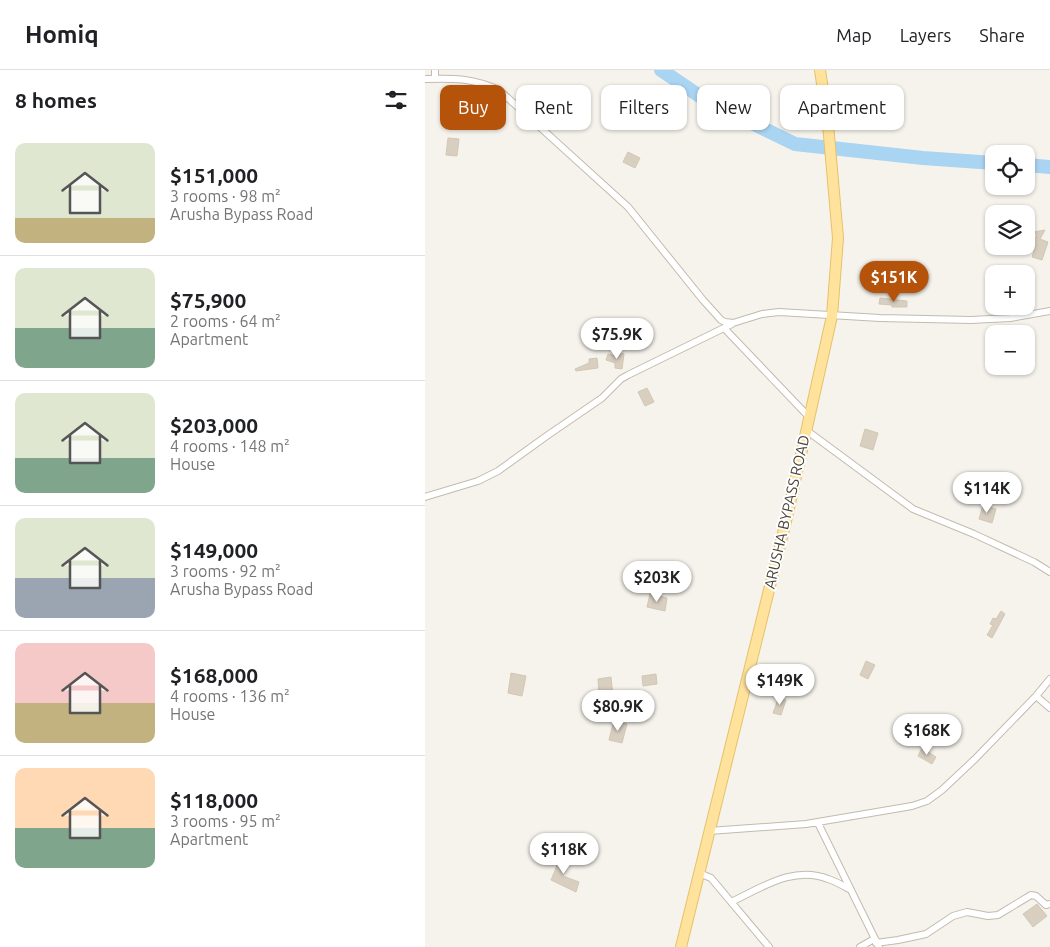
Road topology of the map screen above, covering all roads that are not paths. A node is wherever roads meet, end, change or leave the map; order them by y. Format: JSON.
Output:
{"nodes":[{"id":1,"x":435,"y":70,"type":"edge"},
{"id":2,"x":820,"y":70,"type":"edge"},
{"id":3,"x":435,"y":78,"type":"junction"},
{"id":4,"x":425,"y":79,"type":"edge"},
{"id":5,"x":1050,"y":311,"type":"edge"},
{"id":6,"x":832,"y":316,"type":"junction"},
{"id":7,"x":733,"y":324,"type":"junction"},
{"id":8,"x":724,"y":328,"type":"junction"},
{"id":9,"x":809,"y":417,"type":"junction"},
{"id":10,"x":806,"y":430,"type":"junction"},
{"id":11,"x":425,"y":497,"type":"edge"},
{"id":12,"x":1050,"y":572,"type":"edge"},
{"id":13,"x":1050,"y":680,"type":"edge"},
{"id":14,"x":1036,"y":696,"type":"junction"},
{"id":15,"x":1050,"y":708,"type":"edge"},
{"id":16,"x":817,"y":822,"type":"junction"},
{"id":17,"x":709,"y":831,"type":"junction"},
{"id":18,"x":699,"y":873,"type":"junction"},
{"id":19,"x":849,"y":889,"type":"junction"},
{"id":20,"x":731,"y":902,"type":"junction"},
{"id":21,"x":1050,"y":904,"type":"edge"},
{"id":22,"x":877,"y":943,"type":"edge"},
{"id":23,"x":681,"y":947,"type":"edge"},
{"id":24,"x":769,"y":947,"type":"edge"},
{"id":25,"x":860,"y":947,"type":"edge"}],
"edges":[{"from":1,"to":3,"type":"street"},
{"from":2,"to":6,"type":"main road","name":"ARUSHA BYPASS ROAD"},
{"from":3,"to":4,"type":"street"},
{"from":3,"to":7,"type":"street"},
{"from":5,"to":6,"type":"street"},
{"from":6,"to":7,"type":"street"},
{"from":6,"to":9,"type":"main road","name":"ARUSHA BYPASS ROAD"},
{"from":7,"to":8,"type":"street"},
{"from":8,"to":9,"type":"street"},
{"from":8,"to":11,"type":"street"},
{"from":9,"to":10,"type":"main road","name":"ARUSHA BYPASS ROAD"},
{"from":10,"to":12,"type":"street"},
{"from":10,"to":17,"type":"main road","name":"ARUSHA BYPASS ROAD"},
{"from":13,"to":14,"type":"street"},
{"from":14,"to":15,"type":"street"},
{"from":14,"to":16,"type":"street"},
{"from":16,"to":17,"type":"street"},
{"from":16,"to":19,"type":"street"},
{"from":17,"to":18,"type":"main road","name":"ARUSHA BYPASS ROAD"},
{"from":18,"to":20,"type":"street"},
{"from":18,"to":23,"type":"main road","name":"ARUSHA BYPASS ROAD"},
{"from":19,"to":20,"type":"street"},
{"from":19,"to":22,"type":"street"},
{"from":20,"to":24,"type":"street"},
{"from":21,"to":22,"type":"street"},
{"from":22,"to":25,"type":"street"}]}
